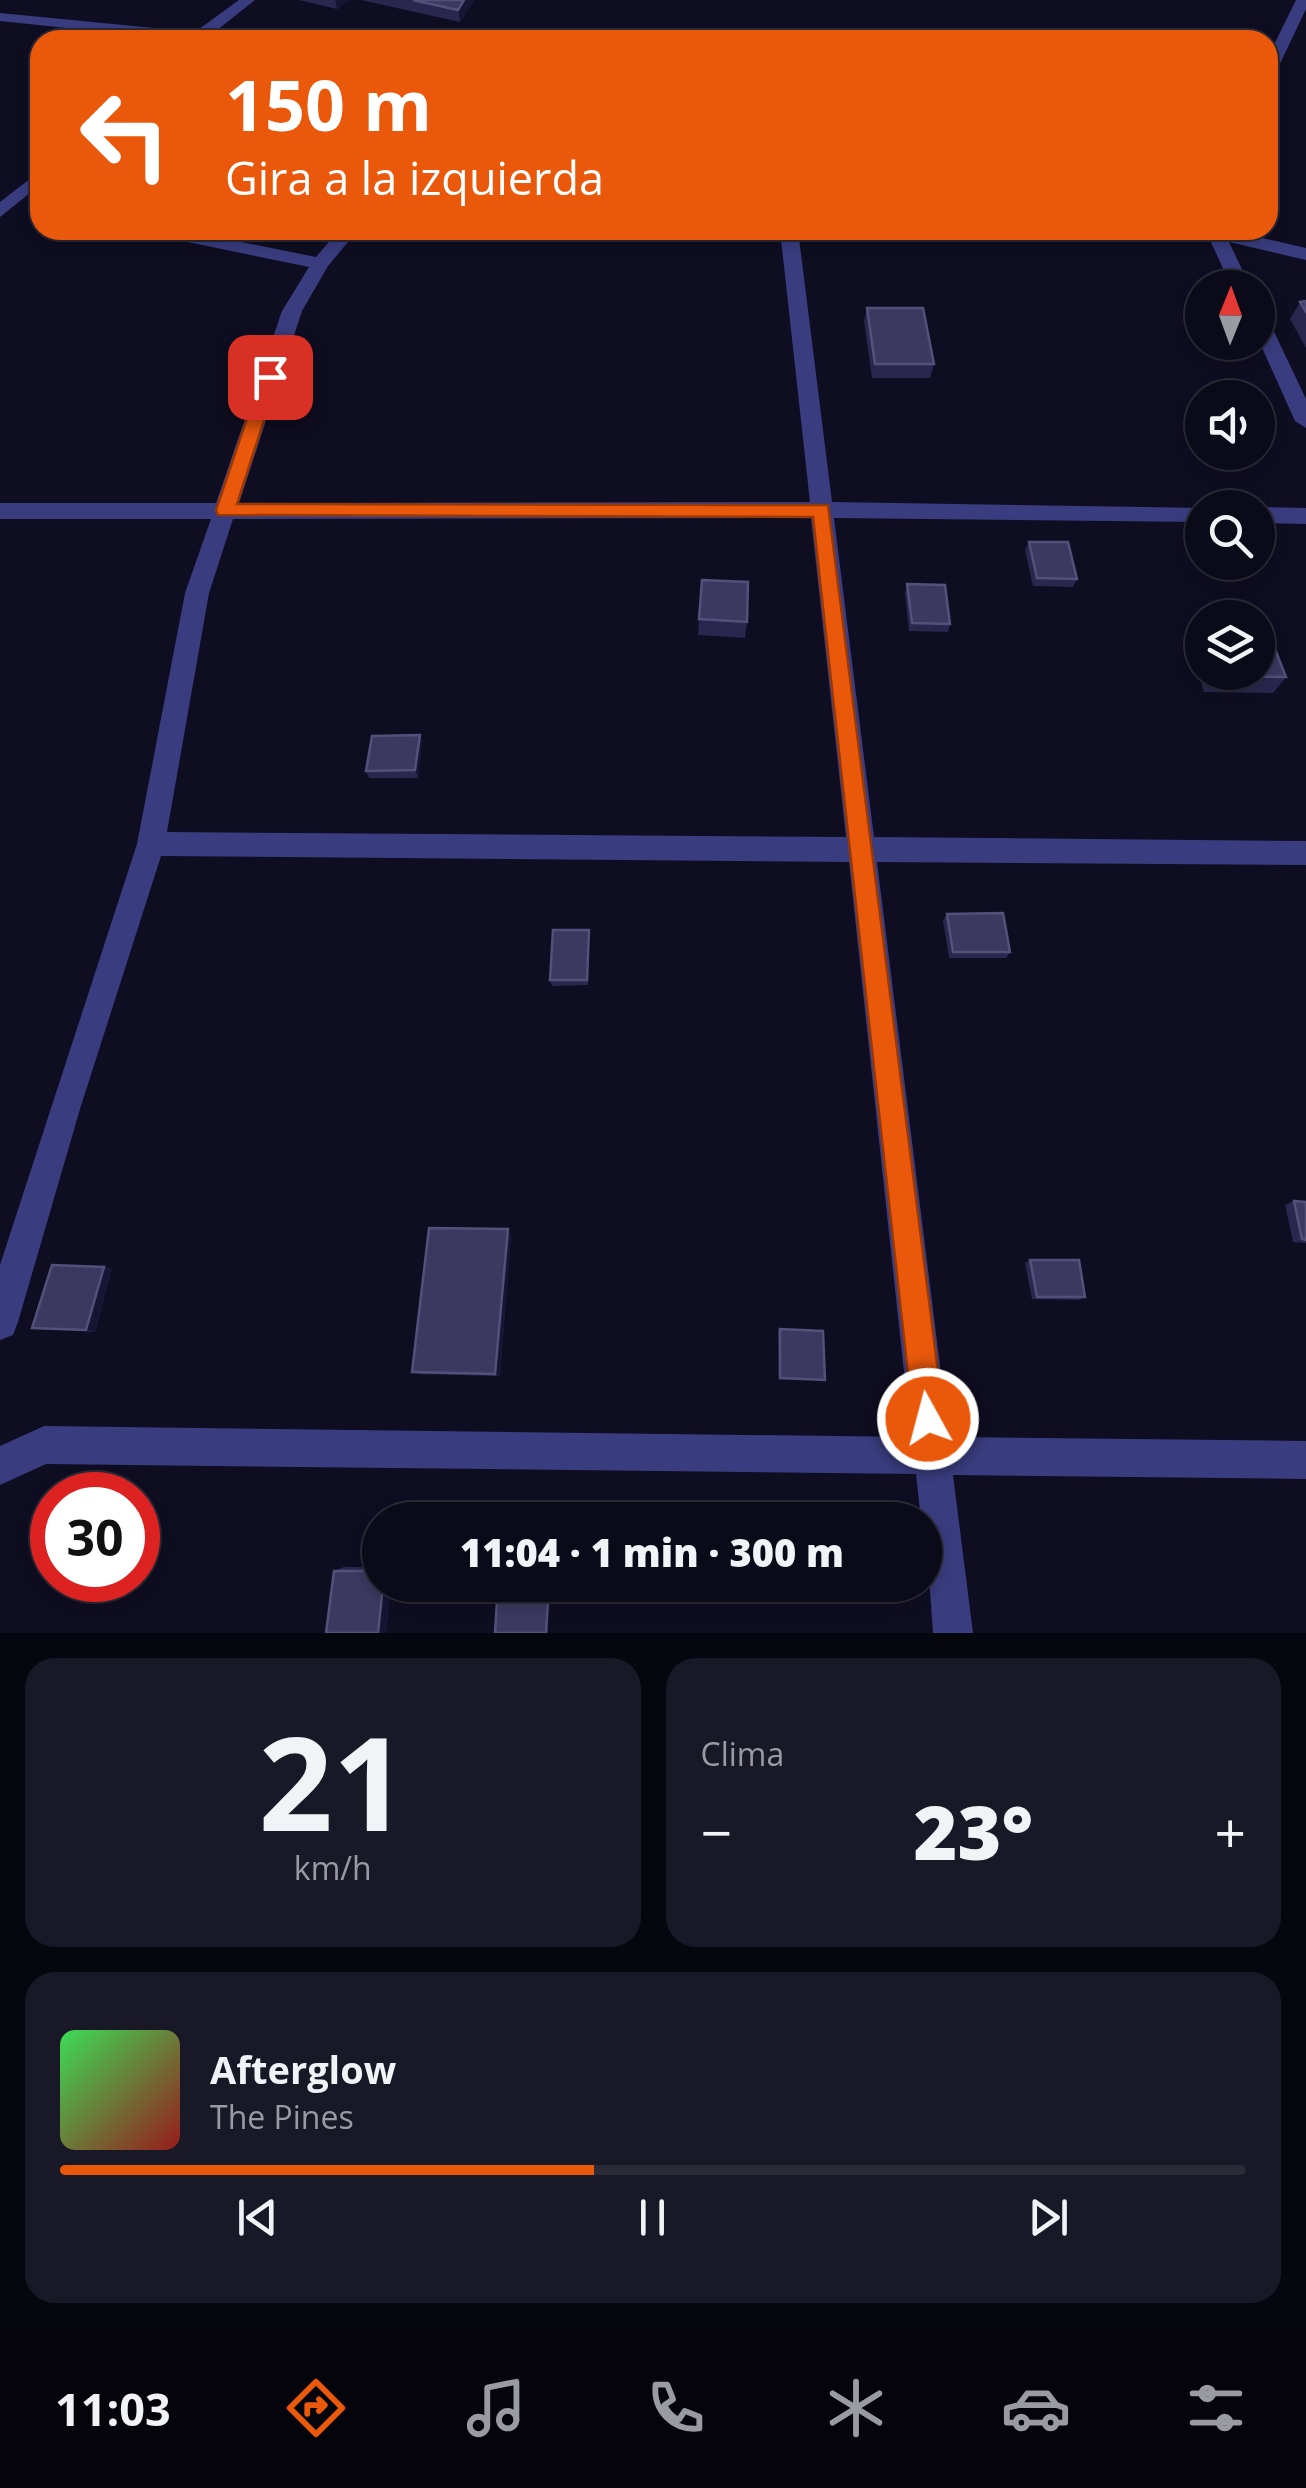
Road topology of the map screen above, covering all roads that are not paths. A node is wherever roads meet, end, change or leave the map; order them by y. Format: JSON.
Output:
{"nodes":[{"id":1,"x":248,"y":0,"type":"edge"},
{"id":2,"x":1303,"y":0,"type":"edge"},
{"id":3,"x":0,"y":17,"type":"edge"},
{"id":4,"x":121,"y":30,"type":"edge"},
{"id":5,"x":207,"y":30,"type":"edge"},
{"id":6,"x":1278,"y":51,"type":"edge"},
{"id":7,"x":30,"y":184,"type":"edge"},
{"id":8,"x":4,"y":204,"type":"edge"},
{"id":9,"x":30,"y":206,"type":"edge"},
{"id":10,"x":203,"y":240,"type":"edge"},
{"id":11,"x":340,"y":240,"type":"edge"},
{"id":12,"x":790,"y":240,"type":"edge"},
{"id":13,"x":1221,"y":240,"type":"edge"},
{"id":14,"x":1247,"y":240,"type":"edge"},
{"id":15,"x":1306,"y":254,"type":"edge"},
{"id":16,"x":320,"y":264,"type":"junction"},
{"id":17,"x":1234,"y":270,"type":"edge"},
{"id":18,"x":1275,"y":355,"type":"edge"},
{"id":19,"x":1306,"y":421,"type":"edge"},
{"id":20,"x":225,"y":510,"type":"junction"},
{"id":21,"x":822,"y":510,"type":"junction"},
{"id":22,"x":0,"y":511,"type":"edge"},
{"id":23,"x":1185,"y":514,"type":"edge"},
{"id":24,"x":1275,"y":515,"type":"edge"},
{"id":25,"x":1306,"y":516,"type":"edge"},
{"id":26,"x":151,"y":844,"type":"junction"},
{"id":27,"x":862,"y":850,"type":"junction"},
{"id":28,"x":1306,"y":853,"type":"edge"},
{"id":29,"x":0,"y":1322,"type":"edge"},
{"id":30,"x":933,"y":1457,"type":"junction"},
{"id":31,"x":1306,"y":1460,"type":"edge"},
{"id":32,"x":0,"y":1466,"type":"edge"},
{"id":33,"x":954,"y":1633,"type":"edge"}],
"edges":[{"from":1,"to":5,"type":"street"},
{"from":2,"to":6,"type":"street"},
{"from":3,"to":4,"type":"street"},
{"from":7,"to":8,"type":"street"},
{"from":8,"to":9,"type":"street"},
{"from":10,"to":16,"type":"street"},
{"from":11,"to":16,"type":"street"},
{"from":12,"to":21,"type":"street"},
{"from":13,"to":17,"type":"street"},
{"from":14,"to":15,"type":"street"},
{"from":16,"to":20,"type":"street"},
{"from":18,"to":19,"type":"street"},
{"from":20,"to":21,"type":"street"},
{"from":20,"to":22,"type":"street"},
{"from":20,"to":26,"type":"street"},
{"from":21,"to":23,"type":"street"},
{"from":21,"to":27,"type":"street"},
{"from":24,"to":25,"type":"street"},
{"from":26,"to":27,"type":"street"},
{"from":26,"to":29,"type":"street"},
{"from":27,"to":28,"type":"street"},
{"from":27,"to":30,"type":"street"},
{"from":30,"to":31,"type":"street"},
{"from":30,"to":32,"type":"street"},
{"from":30,"to":33,"type":"street"}]}
